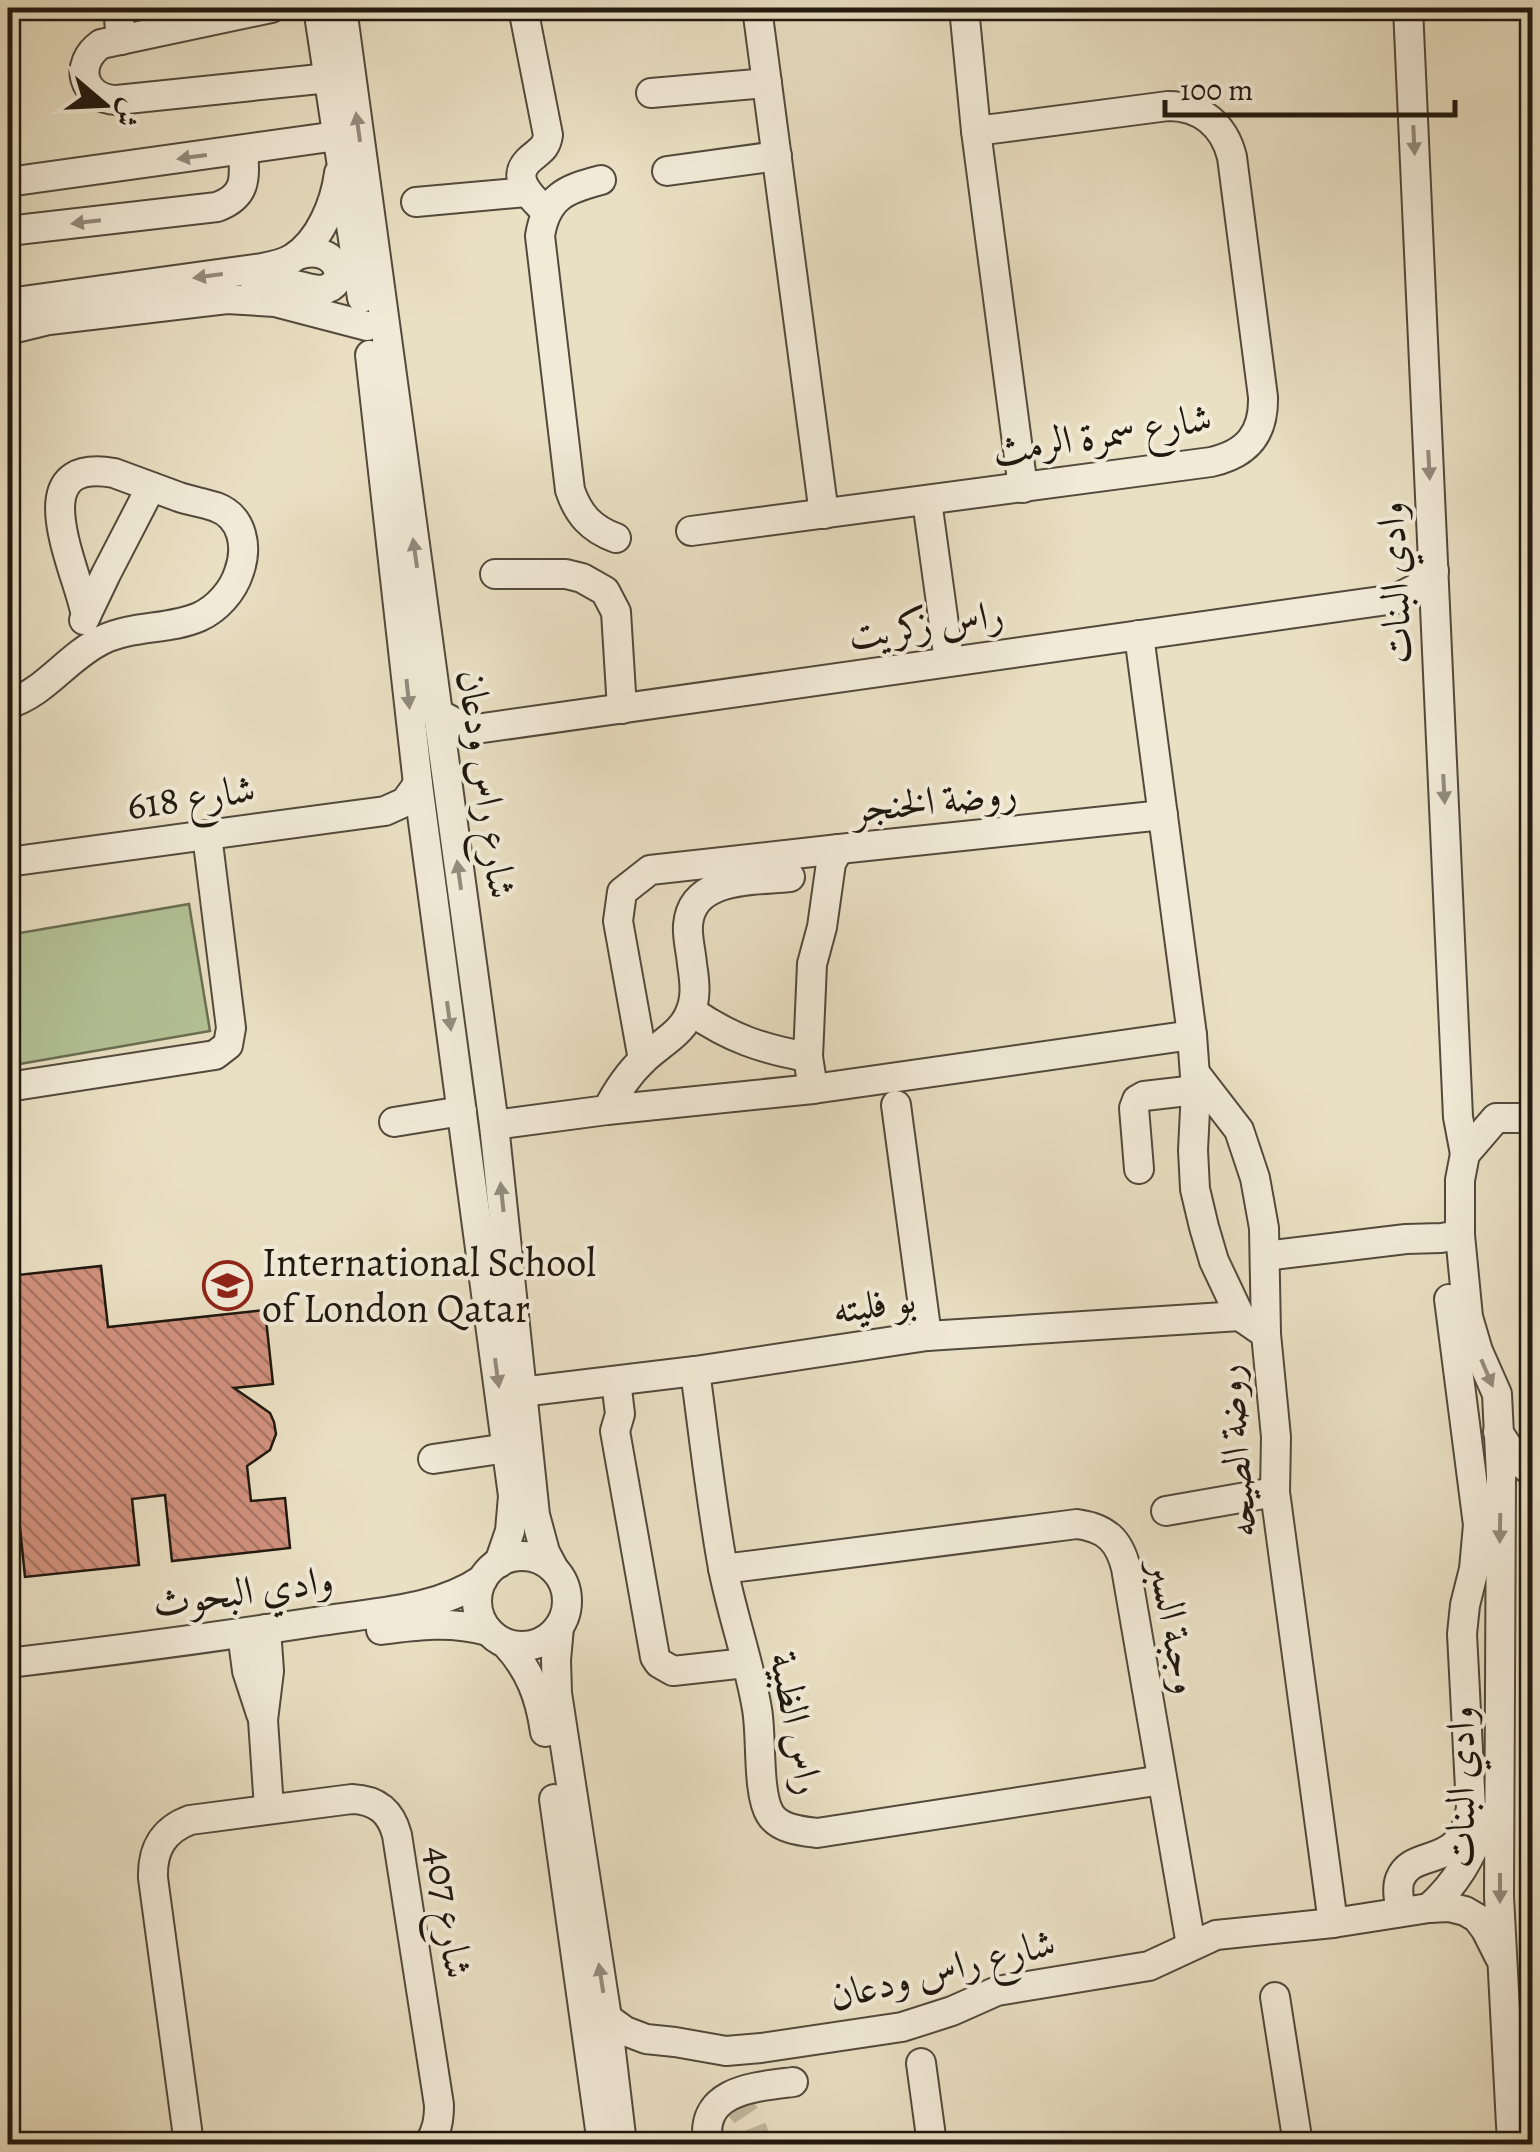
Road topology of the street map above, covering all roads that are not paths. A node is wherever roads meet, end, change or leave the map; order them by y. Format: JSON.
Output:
{"nodes":[{"id":1,"x":118,"y":8,"type":"edge"},
{"id":2,"x":271,"y":8,"type":"edge"},
{"id":3,"x":318,"y":8,"type":"edge"},
{"id":4,"x":342,"y":8,"type":"edge"},
{"id":5,"x":523,"y":8,"type":"edge"},
{"id":6,"x":757,"y":8,"type":"edge"},
{"id":7,"x":964,"y":8,"type":"edge"},
{"id":8,"x":1408,"y":8,"type":"edge"},
{"id":9,"x":122,"y":40,"type":"junction"},
{"id":10,"x":329,"y":78,"type":"junction"},
{"id":11,"x":767,"y":83,"type":"junction"},
{"id":12,"x":651,"y":93,"type":"dead end"},
{"id":13,"x":976,"y":131,"type":"junction"},
{"id":14,"x":339,"y":146,"type":"junction"},
{"id":15,"x":243,"y":150,"type":"junction"},
{"id":16,"x":777,"y":156,"type":"junction"},
{"id":17,"x":667,"y":171,"type":"dead end"},
{"id":18,"x":600,"y":180,"type":"dead end"},
{"id":19,"x":8,"y":182,"type":"edge"},
{"id":20,"x":526,"y":192,"type":"junction"},
{"id":21,"x":416,"y":202,"type":"dead end"},
{"id":22,"x":546,"y":212,"type":"junction"},
{"id":23,"x":8,"y":231,"type":"edge"},
{"id":24,"x":298,"y":254,"type":"junction"},
{"id":25,"x":213,"y":300,"type":"junction"},
{"id":26,"x":8,"y":303,"type":"edge"},
{"id":27,"x":367,"y":326,"type":"junction"},
{"id":28,"x":8,"y":330,"type":"edge"},
{"id":29,"x":151,"y":487,"type":"junction"},
{"id":30,"x":1023,"y":488,"type":"junction"},
{"id":31,"x":927,"y":501,"type":"junction"},
{"id":32,"x":824,"y":514,"type":"junction"},
{"id":33,"x":691,"y":531,"type":"dead end"},
{"id":34,"x":616,"y":538,"type":"dead end"},
{"id":35,"x":1434,"y":571,"type":"junction"},
{"id":36,"x":495,"y":574,"type":"dead end"},
{"id":37,"x":1395,"y":599,"type":"junction"},
{"id":38,"x":86,"y":616,"type":"junction"},
{"id":39,"x":1436,"y":622,"type":"junction"},
{"id":40,"x":1139,"y":635,"type":"junction"},
{"id":41,"x":75,"y":656,"type":"junction"},
{"id":42,"x":948,"y":661,"type":"junction"},
{"id":43,"x":8,"y":704,"type":"edge"},
{"id":44,"x":622,"y":709,"type":"junction"},
{"id":45,"x":437,"y":713,"type":"junction"},
{"id":46,"x":469,"y":730,"type":"junction"},
{"id":47,"x":443,"y":760,"type":"junction"},
{"id":48,"x":418,"y":784,"type":"junction"},
{"id":49,"x":385,"y":811,"type":"junction"},
{"id":50,"x":1163,"y":815,"type":"junction"},
{"id":51,"x":424,"y":828,"type":"junction"},
{"id":52,"x":207,"y":835,"type":"junction"},
{"id":53,"x":839,"y":850,"type":"junction"},
{"id":54,"x":8,"y":862,"type":"edge"},
{"id":55,"x":790,"y":878,"type":"dead end"},
{"id":56,"x":691,"y":1012,"type":"junction"},
{"id":57,"x":1192,"y":1035,"type":"junction"},
{"id":58,"x":808,"y":1057,"type":"junction"},
{"id":59,"x":643,"y":1060,"type":"junction"},
{"id":60,"x":1196,"y":1081,"type":"junction"},
{"id":61,"x":8,"y":1087,"type":"edge"},
{"id":62,"x":813,"y":1089,"type":"junction"},
{"id":63,"x":896,"y":1106,"type":"dead end"},
{"id":64,"x":607,"y":1110,"type":"junction"},
{"id":65,"x":462,"y":1111,"type":"junction"},
{"id":66,"x":1532,"y":1118,"type":"edge"},
{"id":67,"x":394,"y":1122,"type":"dead end"},
{"id":68,"x":494,"y":1126,"type":"junction"},
{"id":69,"x":1466,"y":1154,"type":"junction"},
{"id":70,"x":1139,"y":1169,"type":"dead end"},
{"id":71,"x":1451,"y":1236,"type":"junction"},
{"id":72,"x":1264,"y":1256,"type":"junction"},
{"id":73,"x":1240,"y":1316,"type":"junction"},
{"id":74,"x":1266,"y":1334,"type":"junction"},
{"id":75,"x":927,"y":1336,"type":"junction"},
{"id":76,"x":695,"y":1371,"type":"junction"},
{"id":77,"x":607,"y":1382,"type":"junction"},
{"id":78,"x":521,"y":1392,"type":"junction"},
{"id":79,"x":1497,"y":1430,"type":"junction"},
{"id":80,"x":507,"y":1448,"type":"junction"},
{"id":81,"x":434,"y":1458,"type":"dead end"},
{"id":82,"x":1532,"y":1472,"type":"edge"},
{"id":83,"x":1275,"y":1492,"type":"junction"},
{"id":84,"x":1166,"y":1511,"type":"dead end"},
{"id":85,"x":723,"y":1569,"type":"junction"},
{"id":86,"x":554,"y":1570,"type":"junction"},
{"id":87,"x":491,"y":1571,"type":"junction"},
{"id":88,"x":559,"y":1626,"type":"junction"},
{"id":89,"x":497,"y":1637,"type":"junction"},
{"id":90,"x":255,"y":1640,"type":"junction"},
{"id":91,"x":746,"y":1663,"type":"junction"},
{"id":92,"x":10,"y":1666,"type":"edge"},
{"id":93,"x":1500,"y":1774,"type":"junction"},
{"id":94,"x":1162,"y":1780,"type":"junction"},
{"id":95,"x":269,"y":1808,"type":"junction"},
{"id":96,"x":1429,"y":1908,"type":"junction"},
{"id":97,"x":1400,"y":1912,"type":"junction"},
{"id":98,"x":1333,"y":1923,"type":"junction"},
{"id":99,"x":1192,"y":1945,"type":"junction"},
{"id":100,"x":1503,"y":1964,"type":"junction"},
{"id":101,"x":1276,"y":1997,"type":"dead end"},
{"id":102,"x":607,"y":2018,"type":"junction"},
{"id":103,"x":646,"y":2039,"type":"junction"},
{"id":104,"x":921,"y":2064,"type":"dead end"},
{"id":105,"x":612,"y":2070,"type":"junction"},
{"id":106,"x":793,"y":2082,"type":"dead end"},
{"id":107,"x":189,"y":2144,"type":"edge"},
{"id":108,"x":429,"y":2144,"type":"edge"},
{"id":109,"x":602,"y":2144,"type":"edge"},
{"id":110,"x":622,"y":2144,"type":"edge"},
{"id":111,"x":708,"y":2144,"type":"edge"},
{"id":112,"x":932,"y":2144,"type":"edge"},
{"id":113,"x":1298,"y":2144,"type":"edge"},
{"id":114,"x":1512,"y":2144,"type":"edge"}],
"edges":[{"from":1,"to":9,"type":"street"},
{"from":2,"to":9,"type":"street"},
{"from":3,"to":10,"type":"street","name":"شارع راس ودعان"},
{"from":45,"to":4,"type":"street","name":"شارع راس ودعان","one_way":true},
{"from":5,"to":20,"type":"street"},
{"from":6,"to":11,"type":"street"},
{"from":7,"to":13,"type":"street"},
{"from":8,"to":35,"type":"street","name":"وادي البنات","one_way":true},
{"from":9,"to":10,"type":"street"},
{"from":10,"to":14,"type":"street","name":"شارع راس ودعان"},
{"from":11,"to":12,"type":"street"},
{"from":11,"to":16,"type":"street"},
{"from":13,"to":30,"type":"street"},
{"from":13,"to":30,"type":"street","name":"شارع سمرة الرمث"},
{"from":14,"to":15,"type":"street"},
{"from":14,"to":24,"type":"street"},
{"from":14,"to":27,"type":"street","name":"شارع راس ودعان"},
{"from":15,"to":19,"type":"street","one_way":true},
{"from":15,"to":23,"type":"street","one_way":true},
{"from":16,"to":17,"type":"street"},
{"from":16,"to":32,"type":"street"},
{"from":18,"to":22,"type":"street"},
{"from":20,"to":21,"type":"street"},
{"from":20,"to":22,"type":"street"},
{"from":22,"to":34,"type":"street"},
{"from":24,"to":25,"type":"street"},
{"from":24,"to":26,"type":"street","one_way":true},
{"from":25,"to":27,"type":"street"},
{"from":25,"to":28,"type":"street"},
{"from":27,"to":48,"type":"street","name":"شارع راس ودعان","one_way":true},
{"from":29,"to":38,"type":"street"},
{"from":29,"to":38,"type":"street"},
{"from":29,"to":41,"type":"street"},
{"from":30,"to":31,"type":"street","name":"شارع سمرة الرمث"},
{"from":31,"to":32,"type":"street","name":"شارع سمرة الرمث"},
{"from":31,"to":42,"type":"street"},
{"from":32,"to":33,"type":"street","name":"شارع سمرة الرمث"},
{"from":35,"to":37,"type":"street","name":"راس زكريت"},
{"from":35,"to":39,"type":"street","name":"وادي البنات"},
{"from":36,"to":44,"type":"street"},
{"from":37,"to":39,"type":"street"},
{"from":37,"to":40,"type":"street","name":"راس زكريت"},
{"from":38,"to":41,"type":"street"},
{"from":39,"to":69,"type":"street","name":"وادي البنات","one_way":true},
{"from":40,"to":42,"type":"street","name":"راس زكريت"},
{"from":40,"to":50,"type":"street","name":"روضة الصيحه"},
{"from":41,"to":43,"type":"street"},
{"from":42,"to":44,"type":"street","name":"راس زكريت"},
{"from":44,"to":46,"type":"street","name":"راس زكريت"},
{"from":45,"to":46,"type":"street"},
{"from":45,"to":47,"type":"street","name":"شارع راس ودعان"},
{"from":46,"to":47,"type":"street"},
{"from":68,"to":47,"type":"street","name":"شارع راس ودعان","one_way":true},
{"from":48,"to":49,"type":"street"},
{"from":48,"to":51,"type":"street","name":"شارع راس ودعان"},
{"from":49,"to":51,"type":"street"},
{"from":49,"to":52,"type":"street","name":"شارع 618"},
{"from":50,"to":53,"type":"street","name":"روضة الخنجر"},
{"from":50,"to":57,"type":"street","name":"روضة الصيحه"},
{"from":51,"to":65,"type":"street","name":"شارع راس ودعان","one_way":true},
{"from":52,"to":54,"type":"street","name":"شارع 618"},
{"from":52,"to":61,"type":"street"},
{"from":53,"to":58,"type":"street","name":"روضة الخنجر"},
{"from":53,"to":59,"type":"street"},
{"from":55,"to":56,"type":"street"},
{"from":56,"to":58,"type":"street"},
{"from":56,"to":59,"type":"street"},
{"from":57,"to":60,"type":"street","name":"روضة الصيحه"},
{"from":57,"to":62,"type":"street"},
{"from":58,"to":62,"type":"street","name":"روضة الخنجر"},
{"from":59,"to":64,"type":"street"},
{"from":60,"to":70,"type":"street"},
{"from":60,"to":72,"type":"street"},
{"from":60,"to":73,"type":"street","name":"روضة الصيحه"},
{"from":62,"to":64,"type":"street"},
{"from":63,"to":75,"type":"street"},
{"from":64,"to":68,"type":"street"},
{"from":65,"to":67,"type":"street"},
{"from":65,"to":80,"type":"street","name":"شارع راس ودعان","one_way":true},
{"from":66,"to":69,"type":"street"},
{"from":78,"to":68,"type":"street","name":"شارع راس ودعان","one_way":true},
{"from":69,"to":71,"type":"street","name":"وادي البنات"},
{"from":71,"to":72,"type":"street"},
{"from":71,"to":79,"type":"street","name":"وادي البنات","one_way":true},
{"from":71,"to":97,"type":"street"},
{"from":72,"to":74,"type":"street"},
{"from":73,"to":74,"type":"street","name":"روضة الصيحه"},
{"from":73,"to":75,"type":"street","name":"بو فليته"},
{"from":74,"to":83,"type":"street","name":"روضة الصيحه"},
{"from":75,"to":76,"type":"street","name":"بو فليته"},
{"from":76,"to":77,"type":"street","name":"بو فليته"},
{"from":76,"to":85,"type":"street","name":"راس الظبية"},
{"from":77,"to":78,"type":"street","name":"بو فليته"},
{"from":77,"to":91,"type":"street"},
{"from":78,"to":86,"type":"street","name":"شارع راس ودعان"},
{"from":79,"to":82,"type":"street"},
{"from":79,"to":93,"type":"street","name":"وادي البنات","one_way":true},
{"from":80,"to":81,"type":"street"},
{"from":80,"to":87,"type":"street","name":"شارع راس ودعان"},
{"from":83,"to":84,"type":"street"},
{"from":83,"to":98,"type":"street","name":"روضة الصيحه"},
{"from":85,"to":91,"type":"street","name":"راس الظبية"},
{"from":85,"to":94,"type":"street","name":"وجبة السبر"},
{"from":86,"to":87,"type":"street"},
{"from":86,"to":88,"type":"street"},
{"from":87,"to":89,"type":"street"},
{"from":87,"to":90,"type":"street","name":"وادي البحوث"},
{"from":88,"to":89,"type":"street"},
{"from":102,"to":88,"type":"street","one_way":true},
{"from":89,"to":90,"type":"street","name":"وادي البحوث"},
{"from":89,"to":109,"type":"street"},
{"from":90,"to":92,"type":"street","name":"وادي البحوث"},
{"from":90,"to":95,"type":"street"},
{"from":91,"to":94,"type":"street","name":"راس الظبية"},
{"from":93,"to":96,"type":"street"},
{"from":93,"to":100,"type":"street","name":"وادي البنات","one_way":true},
{"from":94,"to":99,"type":"street","name":"وجبة السبر"},
{"from":95,"to":107,"type":"street","name":"شارع 407"},
{"from":95,"to":108,"type":"street","name":"شارع 407"},
{"from":96,"to":97,"type":"street","name":"شارع راس ودعان"},
{"from":96,"to":100,"type":"street","name":"شارع راس ودعان"},
{"from":97,"to":98,"type":"street","name":"شارع راس ودعان"},
{"from":98,"to":99,"type":"street","name":"شارع راس ودعان"},
{"from":99,"to":103,"type":"street","name":"شارع راس ودعان"},
{"from":100,"to":114,"type":"street","name":"وادي البنات"},
{"from":101,"to":113,"type":"street"},
{"from":102,"to":103,"type":"street","name":"شارع راس ودعان"},
{"from":102,"to":105,"type":"street"},
{"from":103,"to":105,"type":"street"},
{"from":104,"to":112,"type":"street"},
{"from":105,"to":110,"type":"street"},
{"from":106,"to":111,"type":"street"}]}
